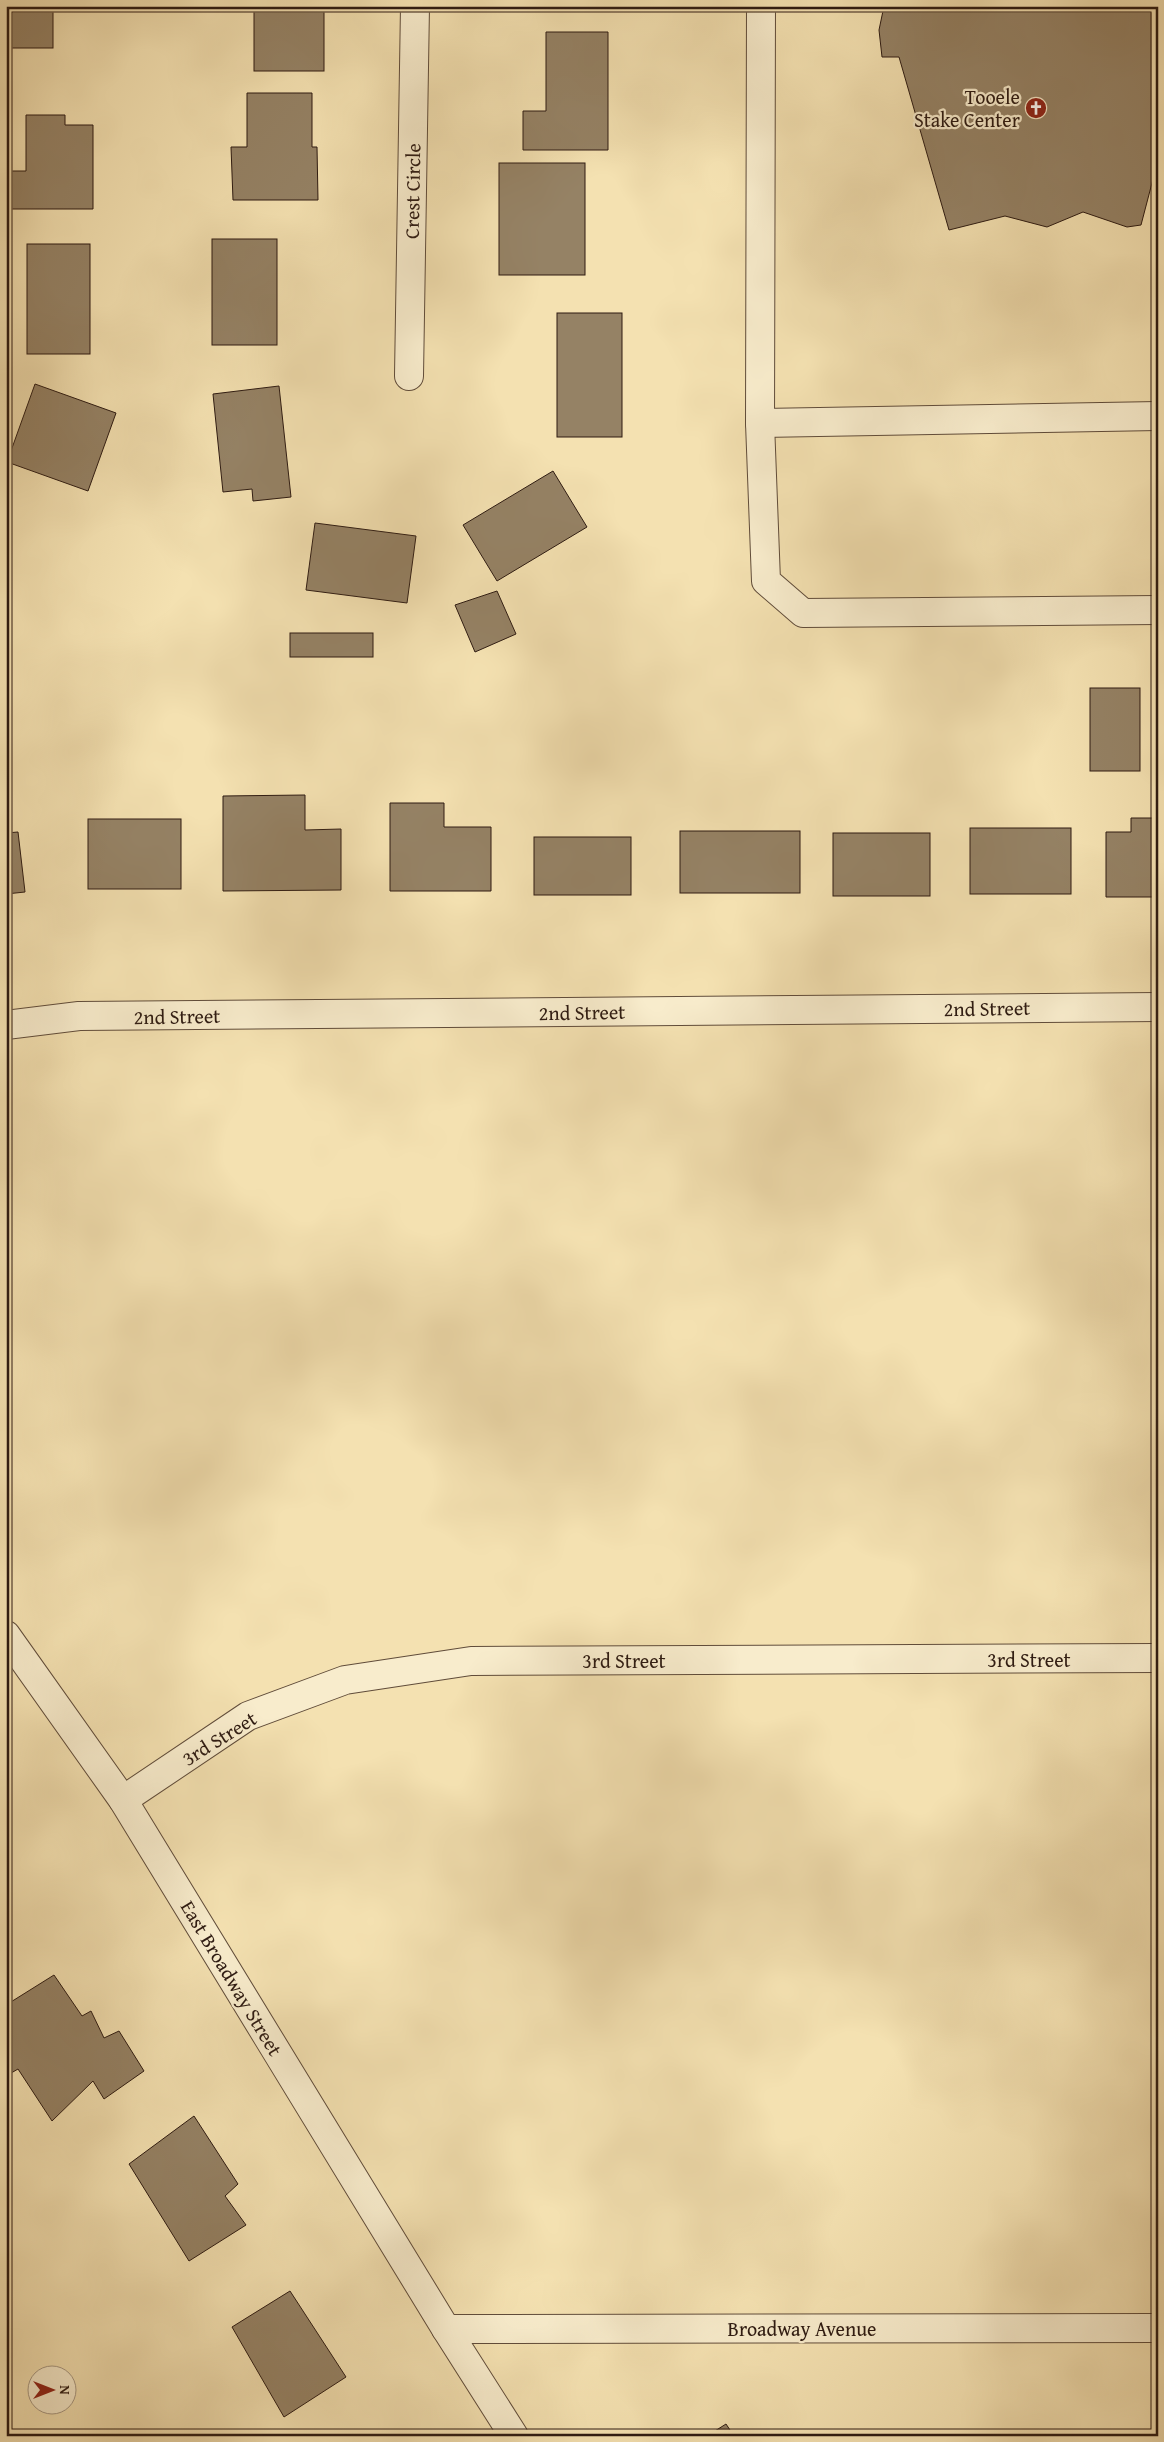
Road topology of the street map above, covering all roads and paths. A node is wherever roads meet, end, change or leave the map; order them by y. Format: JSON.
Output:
{"nodes":[{"id":1,"x":415,"y":6,"type":"edge"},
{"id":2,"x":762,"y":6,"type":"edge"},
{"id":3,"x":409,"y":376,"type":"dead end"},
{"id":4,"x":1158,"y":416,"type":"edge"},
{"id":5,"x":760,"y":423,"type":"junction"},
{"id":6,"x":1158,"y":610,"type":"edge"},
{"id":7,"x":1158,"y":1006,"type":"edge"},
{"id":8,"x":6,"y":1025,"type":"edge"},
{"id":9,"x":6,"y":1635,"type":"edge"},
{"id":10,"x":1158,"y":1658,"type":"edge"},
{"id":11,"x":123,"y":1800,"type":"junction"},
{"id":12,"x":1158,"y":2328,"type":"edge"},
{"id":13,"x":446,"y":2329,"type":"junction"},
{"id":14,"x":514,"y":2436,"type":"edge"}],
"edges":[{"from":1,"to":3,"type":"street","name":"Crest Circle"},
{"from":2,"to":5,"type":"street"},
{"from":4,"to":5,"type":"street"},
{"from":5,"to":6,"type":"street"},
{"from":7,"to":8,"type":"street","name":"2nd Street"},
{"from":9,"to":11,"type":"street","name":"East Broadway Street"},
{"from":10,"to":11,"type":"street","name":"3rd Street"},
{"from":11,"to":13,"type":"street","name":"East Broadway Street"},
{"from":12,"to":13,"type":"street","name":"Broadway Avenue"},
{"from":13,"to":14,"type":"street","name":"East Broadway Street"}]}
